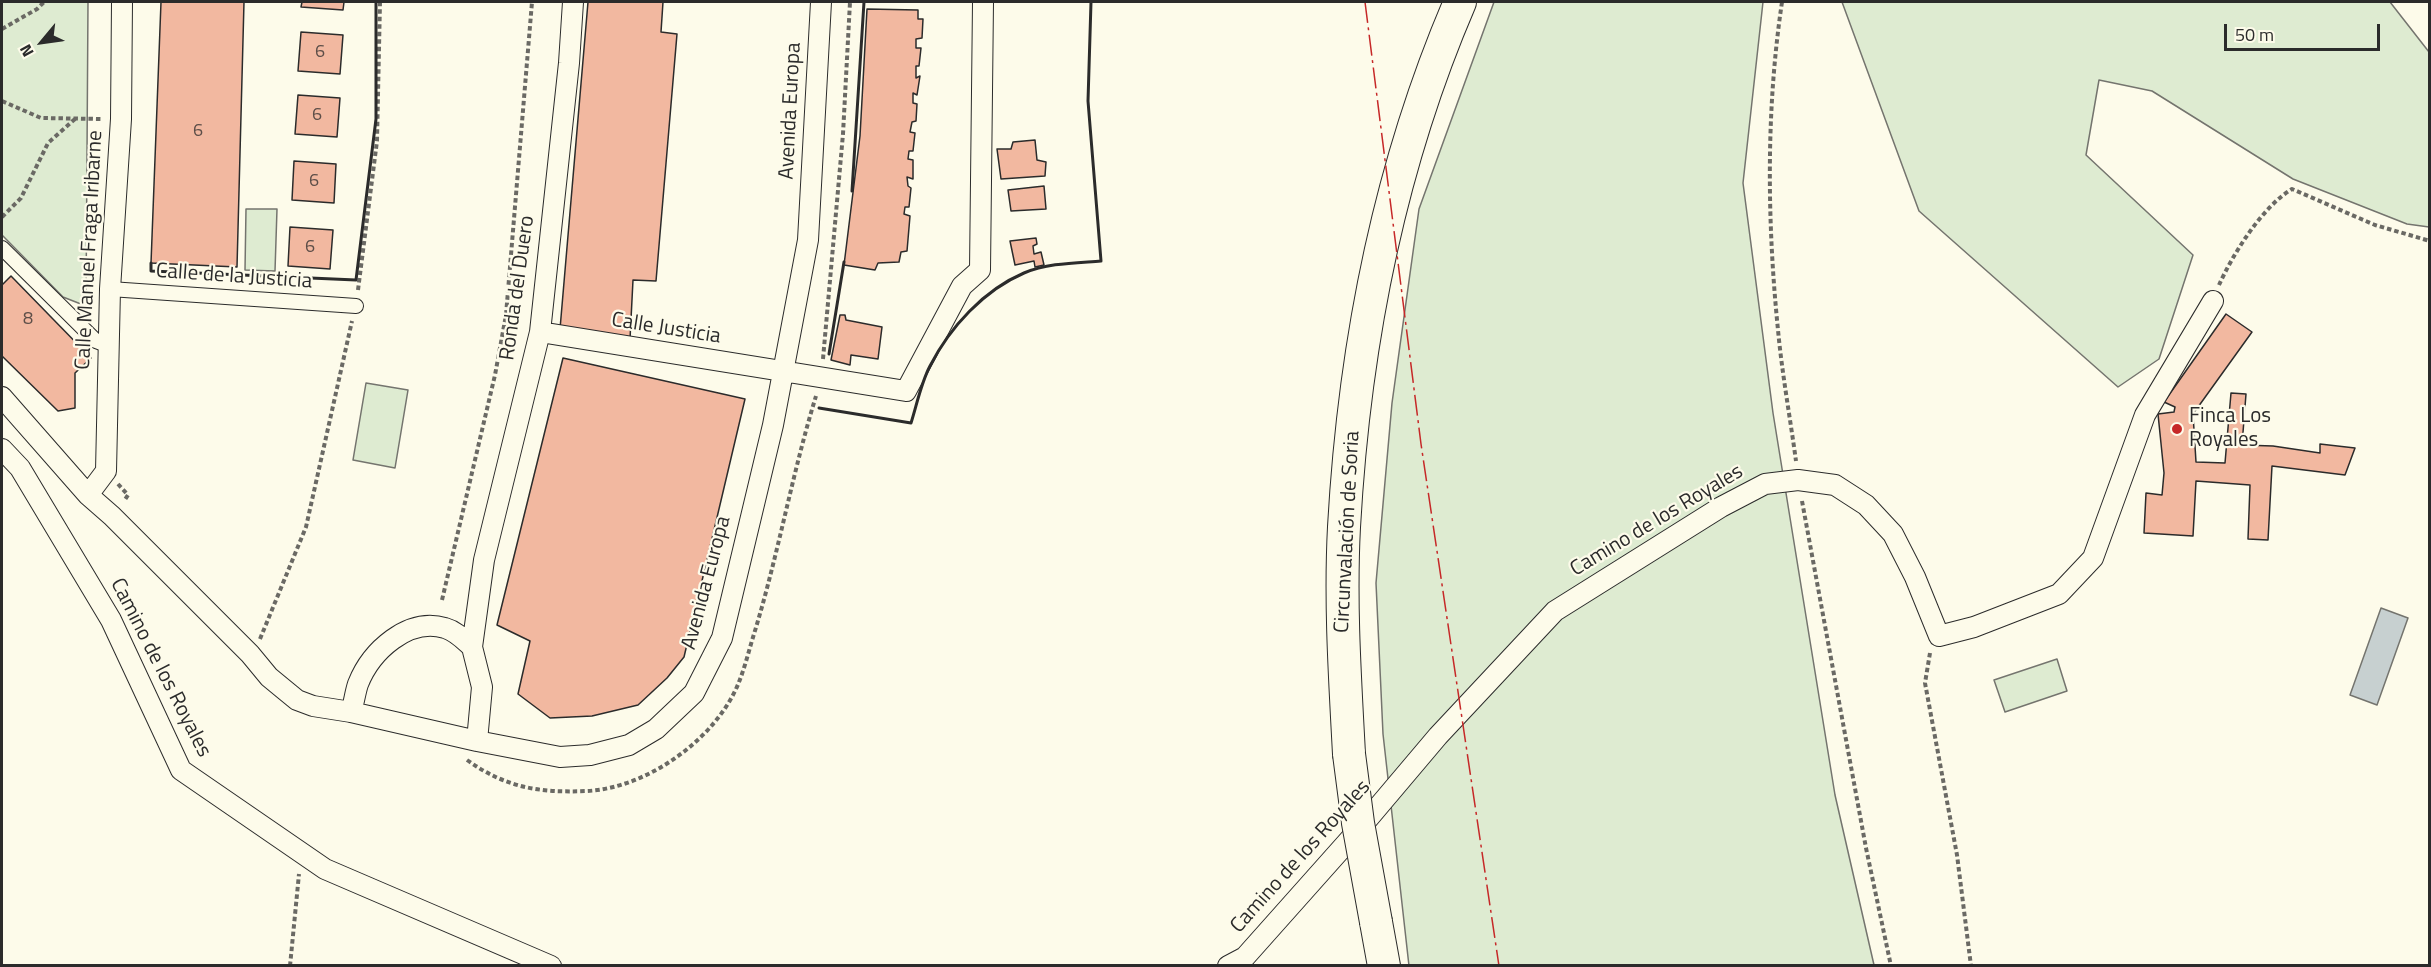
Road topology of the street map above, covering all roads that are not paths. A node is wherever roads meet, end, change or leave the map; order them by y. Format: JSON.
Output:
{"nodes":[{"id":1,"x":122,"y":2,"type":"edge"},
{"id":2,"x":573,"y":2,"type":"edge"},
{"id":3,"x":821,"y":2,"type":"edge"},
{"id":4,"x":983,"y":2,"type":"edge"},
{"id":5,"x":1460,"y":2,"type":"edge"},
{"id":6,"x":2,"y":248,"type":"edge"},
{"id":7,"x":110,"y":289,"type":"junction"},
{"id":8,"x":2212,"y":301,"type":"road end"},
{"id":9,"x":356,"y":306,"type":"road end"},
{"id":10,"x":540,"y":332,"type":"junction"},
{"id":11,"x":109,"y":346,"type":"junction"},
{"id":12,"x":783,"y":372,"type":"junction"},
{"id":13,"x":2,"y":398,"type":"edge"},
{"id":14,"x":2,"y":449,"type":"edge"},
{"id":15,"x":88,"y":495,"type":"junction"},
{"id":16,"x":472,"y":647,"type":"junction"},
{"id":17,"x":252,"y":656,"type":"joint"},
{"id":18,"x":351,"y":712,"type":"junction"},
{"id":19,"x":477,"y":741,"type":"junction"},
{"id":20,"x":551,"y":966,"type":"edge"},
{"id":21,"x":1228,"y":966,"type":"edge"},
{"id":22,"x":1384,"y":966,"type":"edge"}],
"edges":[{"from":1,"to":7,"type":"street","name":"Calle Manuel Fraga Iribarne"},
{"from":2,"to":10,"type":"street","name":"Ronda del Duero"},
{"from":3,"to":12,"type":"street","name":"Avenida Europa"},
{"from":4,"to":12,"type":"street","name":"Calle Justicia"},
{"from":5,"to":22,"type":"highway","name":"Circunvalación de Soria","bridge":true},
{"from":6,"to":11,"type":"street"},
{"from":7,"to":9,"type":"street","name":"Calle de la Justicia"},
{"from":7,"to":11,"type":"street","name":"Calle Manuel Fraga Iribarne"},
{"from":8,"to":21,"type":"street","name":"Camino de los Royales"},
{"from":10,"to":12,"type":"street","name":"Calle Justicia"},
{"from":10,"to":16,"type":"street","name":"Ronda del Duero"},
{"from":11,"to":15,"type":"street","name":"Calle Manuel Fraga Iribarne"},
{"from":12,"to":19,"type":"street","name":"Avenida Europa"},
{"from":13,"to":15,"type":"street","name":"Camino de los Royales"},
{"from":14,"to":20,"type":"street","name":"Camino de los Royales"},
{"from":15,"to":17,"type":"street","name":"Camino de los Royales"},
{"from":16,"to":18,"type":"street"},
{"from":16,"to":19,"type":"street","name":"Ronda del Duero"},
{"from":17,"to":18,"type":"street","name":"Avenida Europa"},
{"from":18,"to":19,"type":"street","name":"Avenida Europa"}]}
